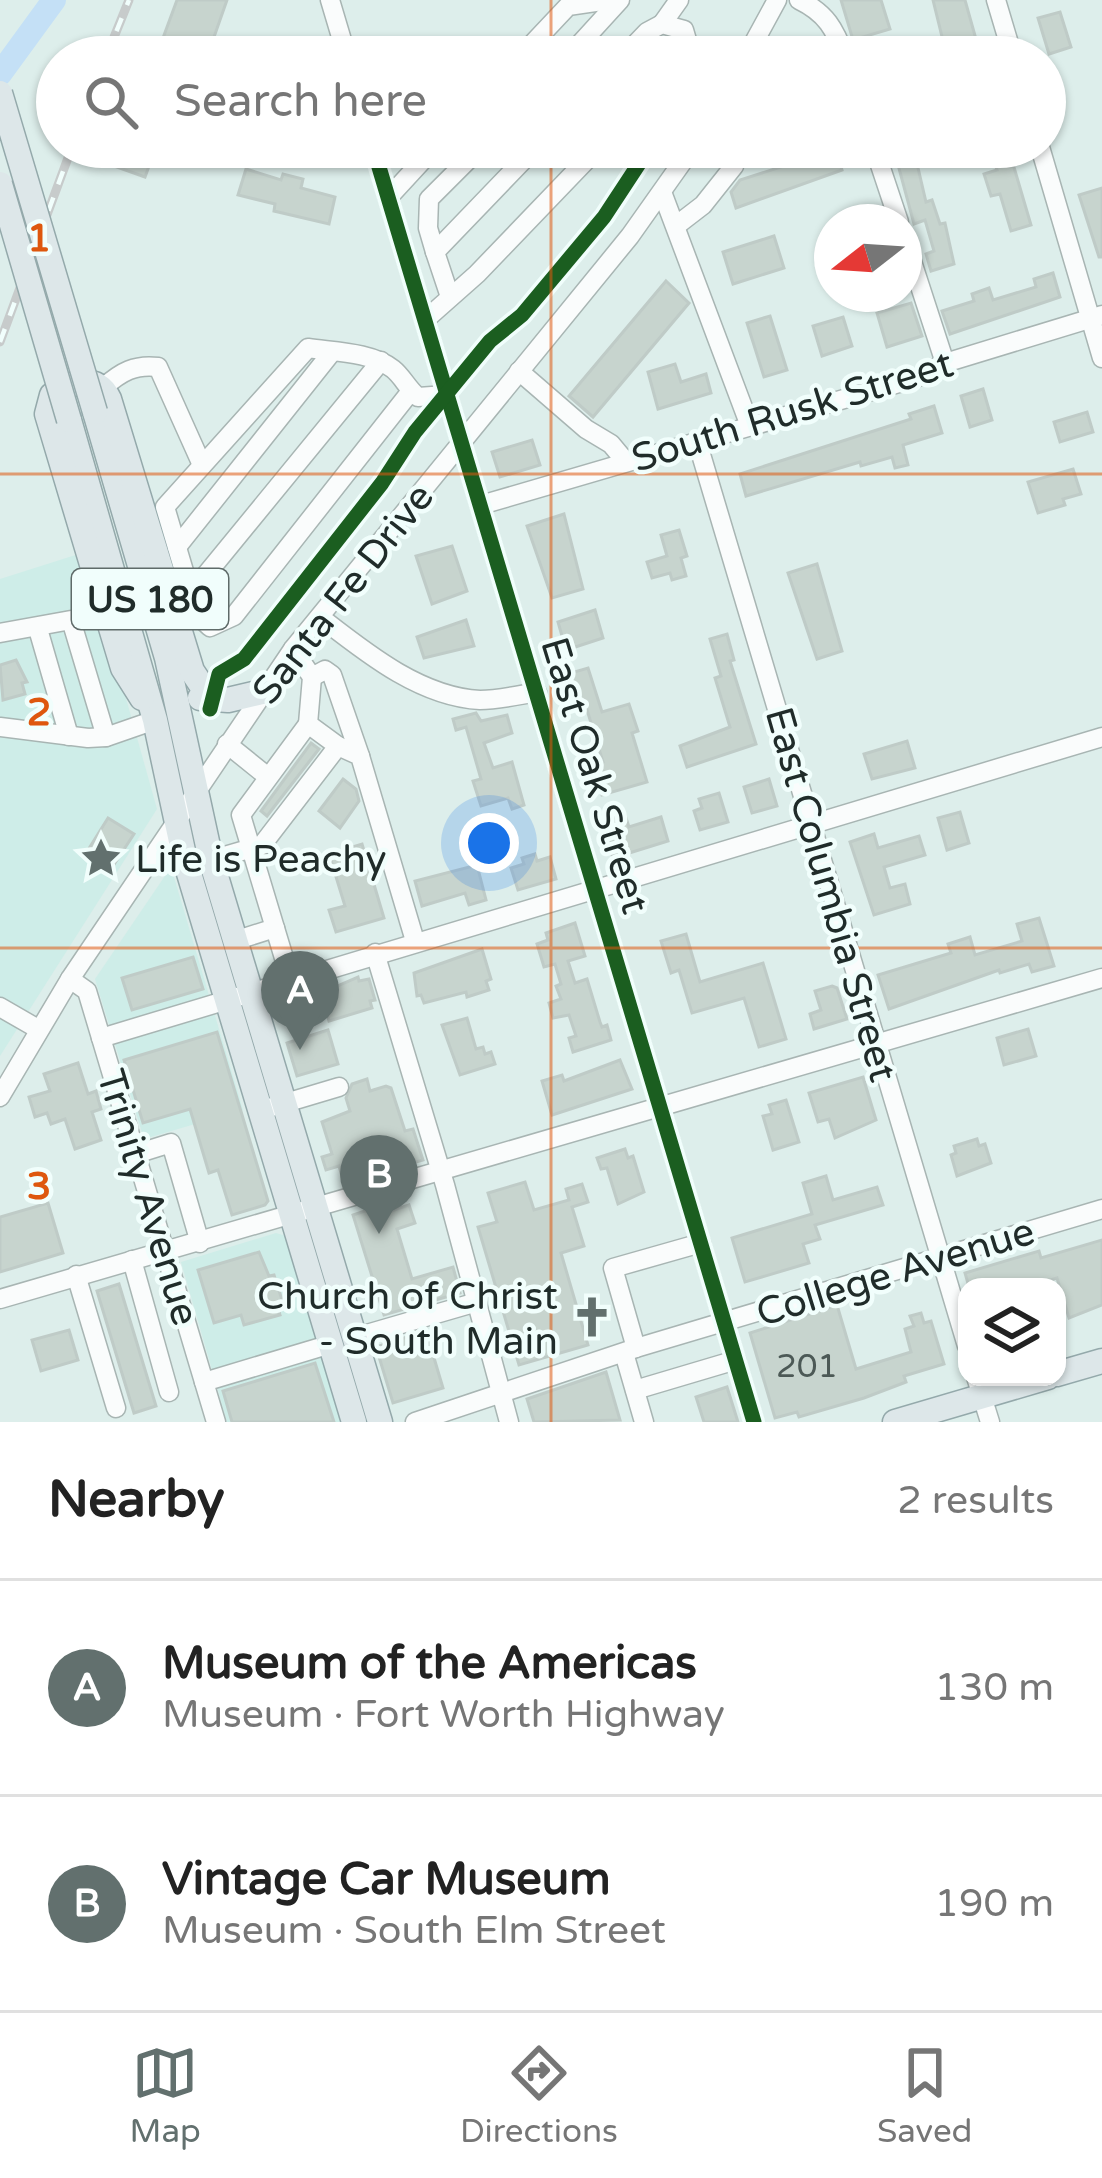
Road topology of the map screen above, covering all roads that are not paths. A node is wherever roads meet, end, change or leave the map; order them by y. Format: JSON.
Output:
{"nodes":[{"id":1,"x":330,"y":0,"type":"edge"},
{"id":2,"x":620,"y":0,"type":"edge"},
{"id":3,"x":679,"y":0,"type":"edge"},
{"id":4,"x":777,"y":0,"type":"edge"},
{"id":5,"x":800,"y":0,"type":"edge"},
{"id":6,"x":996,"y":0,"type":"edge"},
{"id":7,"x":601,"y":1,"type":"edge"},
{"id":8,"x":567,"y":3,"type":"edge"},
{"id":9,"x":662,"y":23,"type":"junction"},
{"id":10,"x":341,"y":36,"type":"edge"},
{"id":11,"x":538,"y":36,"type":"edge"},
{"id":12,"x":587,"y":36,"type":"edge"},
{"id":13,"x":643,"y":36,"type":"edge"},
{"id":14,"x":686,"y":36,"type":"edge"},
{"id":15,"x":757,"y":36,"type":"edge"},
{"id":16,"x":837,"y":36,"type":"edge"},
{"id":17,"x":1007,"y":36,"type":"edge"},
{"id":18,"x":0,"y":93,"type":"edge"},
{"id":19,"x":379,"y":168,"type":"edge"},
{"id":20,"x":416,"y":168,"type":"edge"},
{"id":21,"x":461,"y":168,"type":"edge"},
{"id":22,"x":516,"y":168,"type":"edge"},
{"id":23,"x":579,"y":168,"type":"edge"},
{"id":24,"x":679,"y":168,"type":"edge"},
{"id":25,"x":732,"y":168,"type":"edge"},
{"id":26,"x":881,"y":168,"type":"edge"},
{"id":27,"x":1047,"y":168,"type":"edge"},
{"id":28,"x":0,"y":184,"type":"edge"},
{"id":29,"x":662,"y":192,"type":"junction"},
{"id":30,"x":388,"y":198,"type":"junction"},
{"id":31,"x":893,"y":204,"type":"edge"},
{"id":32,"x":676,"y":225,"type":"junction"},
{"id":33,"x":435,"y":252,"type":"junction"},
{"id":34,"x":922,"y":292,"type":"edge"},
{"id":35,"x":450,"y":297,"type":"junction"},
{"id":36,"x":1096,"y":316,"type":"edge"},
{"id":37,"x":424,"y":320,"type":"junction"},
{"id":38,"x":332,"y":352,"type":"junction"},
{"id":39,"x":1102,"y":358,"type":"edge"},
{"id":40,"x":381,"y":362,"type":"junction"},
{"id":41,"x":945,"y":362,"type":"junction"},
{"id":42,"x":519,"y":370,"type":"junction"},
{"id":43,"x":411,"y":391,"type":"junction"},
{"id":44,"x":446,"y":395,"type":"junction"},
{"id":45,"x":99,"y":399,"type":"junction"},
{"id":46,"x":750,"y":426,"type":"junction"},
{"id":47,"x":461,"y":441,"type":"junction"},
{"id":48,"x":697,"y":441,"type":"junction"},
{"id":49,"x":626,"y":462,"type":"junction"},
{"id":50,"x":202,"y":465,"type":"junction"},
{"id":51,"x":481,"y":505,"type":"junction"},
{"id":52,"x":177,"y":548,"type":"junction"},
{"id":53,"x":191,"y":593,"type":"junction"},
{"id":54,"x":320,"y":617,"type":"junction"},
{"id":55,"x":38,"y":629,"type":"junction"},
{"id":56,"x":0,"y":633,"type":"edge"},
{"id":57,"x":293,"y":649,"type":"junction"},
{"id":58,"x":167,"y":658,"type":"junction"},
{"id":59,"x":312,"y":676,"type":"junction"},
{"id":60,"x":262,"y":692,"type":"junction"},
{"id":61,"x":537,"y":692,"type":"junction"},
{"id":62,"x":212,"y":700,"type":"junction"},
{"id":63,"x":155,"y":720,"type":"junction"},
{"id":64,"x":308,"y":724,"type":"junction"},
{"id":65,"x":0,"y":727,"type":"edge"},
{"id":66,"x":69,"y":736,"type":"junction"},
{"id":67,"x":106,"y":737,"type":"junction"},
{"id":68,"x":1102,"y":737,"type":"edge"},
{"id":69,"x":227,"y":744,"type":"junction"},
{"id":70,"x":338,"y":746,"type":"junction"},
{"id":71,"x":360,"y":756,"type":"junction"},
{"id":72,"x":268,"y":777,"type":"junction"},
{"id":73,"x":195,"y":790,"type":"junction"},
{"id":74,"x":176,"y":818,"type":"junction"},
{"id":75,"x":812,"y":822,"type":"junction"},
{"id":76,"x":251,"y":849,"type":"junction"},
{"id":77,"x":211,"y":860,"type":"junction"},
{"id":78,"x":596,"y":889,"type":"junction"},
{"id":79,"x":275,"y":928,"type":"junction"},
{"id":80,"x":234,"y":940,"type":"junction"},
{"id":81,"x":416,"y":941,"type":"junction"},
{"id":82,"x":375,"y":953,"type":"junction"},
{"id":83,"x":290,"y":978,"type":"junction"},
{"id":84,"x":1102,"y":978,"type":"edge"},
{"id":85,"x":70,"y":979,"type":"junction"},
{"id":86,"x":238,"y":995,"type":"junction"},
{"id":87,"x":0,"y":1007,"type":"edge"},
{"id":88,"x":38,"y":1029,"type":"junction"},
{"id":89,"x":101,"y":1037,"type":"junction"},
{"id":90,"x":875,"y":1041,"type":"junction"},
{"id":91,"x":339,"y":1087,"type":"dead end"},
{"id":92,"x":0,"y":1097,"type":"edge"},
{"id":93,"x":660,"y":1106,"type":"junction"},
{"id":94,"x":272,"y":1107,"type":"junction"},
{"id":95,"x":136,"y":1154,"type":"junction"},
{"id":96,"x":441,"y":1171,"type":"junction"},
{"id":97,"x":1102,"y":1209,"type":"edge"},
{"id":98,"x":303,"y":1213,"type":"junction"},
{"id":99,"x":200,"y":1243,"type":"junction"},
{"id":100,"x":700,"y":1243,"type":"junction"},
{"id":101,"x":166,"y":1252,"type":"junction"},
{"id":102,"x":940,"y":1257,"type":"junction"},
{"id":103,"x":131,"y":1260,"type":"junction"},
{"id":104,"x":76,"y":1275,"type":"junction"},
{"id":105,"x":0,"y":1299,"type":"edge"},
{"id":106,"x":477,"y":1302,"type":"junction"},
{"id":107,"x":958,"y":1316,"type":"edge"},
{"id":108,"x":725,"y":1322,"type":"junction"},
{"id":109,"x":342,"y":1341,"type":"junction"},
{"id":110,"x":630,"y":1351,"type":"junction"},
{"id":111,"x":736,"y":1360,"type":"junction"},
{"id":112,"x":1102,"y":1361,"type":"edge"},
{"id":113,"x":1066,"y":1371,"type":"edge"},
{"id":114,"x":204,"y":1382,"type":"junction"},
{"id":115,"x":979,"y":1387,"type":"edge"},
{"id":116,"x":635,"y":1390,"type":"junction"},
{"id":117,"x":169,"y":1392,"type":"dead end"},
{"id":118,"x":503,"y":1393,"type":"junction"},
{"id":119,"x":116,"y":1408,"type":"dead end"},
{"id":120,"x":216,"y":1422,"type":"edge"},
{"id":121,"x":354,"y":1422,"type":"edge"},
{"id":122,"x":380,"y":1422,"type":"edge"},
{"id":123,"x":415,"y":1422,"type":"edge"},
{"id":124,"x":509,"y":1422,"type":"edge"},
{"id":125,"x":644,"y":1422,"type":"edge"},
{"id":126,"x":754,"y":1422,"type":"edge"},
{"id":127,"x":895,"y":1422,"type":"edge"},
{"id":128,"x":990,"y":1422,"type":"edge"}],
"edges":[{"from":1,"to":10,"type":"street"},
{"from":2,"to":12,"type":"street"},
{"from":3,"to":9,"type":"street"},
{"from":4,"to":15,"type":"street"},
{"from":5,"to":16,"type":"street"},
{"from":6,"to":17,"type":"street"},
{"from":7,"to":8,"type":"street"},
{"from":8,"to":11,"type":"street"},
{"from":9,"to":13,"type":"street"},
{"from":9,"to":14,"type":"street"},
{"from":18,"to":45,"type":"main road","number":"US 180","bridge":true},
{"from":19,"to":30,"type":"street","name":"East Oak Street"},
{"from":20,"to":30,"type":"street"},
{"from":21,"to":33,"type":"street"},
{"from":22,"to":33,"type":"street"},
{"from":23,"to":35,"type":"street"},
{"from":24,"to":29,"type":"street","name":"Santa Fe Drive"},
{"from":25,"to":32,"type":"street"},
{"from":26,"to":31,"type":"street"},
{"from":27,"to":36,"type":"street"},
{"from":28,"to":63,"type":"main road","number":"US 180","bridge":true},
{"from":29,"to":32,"type":"street"},
{"from":29,"to":42,"type":"street","name":"Santa Fe Drive"},
{"from":30,"to":37,"type":"street","name":"East Oak Street"},
{"from":32,"to":46,"type":"street"},
{"from":33,"to":35,"type":"street"},
{"from":34,"to":41,"type":"street"},
{"from":35,"to":37,"type":"street"},
{"from":36,"to":39,"type":"street"},
{"from":36,"to":41,"type":"street","name":"South Rusk Street"},
{"from":37,"to":44,"type":"street","name":"East Oak Street"},
{"from":38,"to":40,"type":"street"},
{"from":38,"to":50,"type":"street"},
{"from":38,"to":52,"type":"street"},
{"from":40,"to":43,"type":"street"},
{"from":40,"to":53,"type":"street"},
{"from":41,"to":46,"type":"street","name":"South Rusk Street"},
{"from":42,"to":47,"type":"street","name":"Santa Fe Drive"},
{"from":42,"to":49,"type":"street"},
{"from":43,"to":44,"type":"street"},
{"from":43,"to":53,"type":"street"},
{"from":44,"to":47,"type":"street","name":"East Oak Street"},
{"from":45,"to":50,"type":"street"},
{"from":45,"to":58,"type":"main road","number":"US 180"},
{"from":45,"to":62,"type":"main road"},
{"from":45,"to":63,"type":"main road"},
{"from":46,"to":48,"type":"street","name":"South Rusk Street"},
{"from":47,"to":51,"type":"street","name":"East Oak Street"},
{"from":47,"to":54,"type":"street","name":"Santa Fe Drive"},
{"from":48,"to":49,"type":"street","name":"South Rusk Street"},
{"from":48,"to":75,"type":"street","name":"East Columbia Street"},
{"from":49,"to":51,"type":"street","name":"South Rusk Street"},
{"from":50,"to":52,"type":"street"},
{"from":51,"to":61,"type":"street","name":"East Oak Street"},
{"from":52,"to":53,"type":"street"},
{"from":54,"to":57,"type":"street","name":"Santa Fe Drive"},
{"from":54,"to":61,"type":"street"},
{"from":55,"to":56,"type":"street"},
{"from":55,"to":66,"type":"street"},
{"from":55,"to":67,"type":"street"},
{"from":57,"to":59,"type":"street"},
{"from":57,"to":60,"type":"street","name":"Santa Fe Drive"},
{"from":58,"to":62,"type":"main road"},
{"from":58,"to":73,"type":"main road","number":"US 180"},
{"from":59,"to":64,"type":"street"},
{"from":59,"to":71,"type":"street"},
{"from":60,"to":62,"type":"main road"},
{"from":60,"to":69,"type":"street","name":"Santa Fe Drive"},
{"from":61,"to":78,"type":"street","name":"East Oak Street"},
{"from":63,"to":67,"type":"street"},
{"from":63,"to":74,"type":"main road","number":"US 180"},
{"from":64,"to":70,"type":"street"},
{"from":64,"to":72,"type":"street"},
{"from":65,"to":66,"type":"street"},
{"from":66,"to":67,"type":"street"},
{"from":68,"to":75,"type":"street"},
{"from":69,"to":72,"type":"street"},
{"from":69,"to":73,"type":"street","name":"Santa Fe Drive"},
{"from":70,"to":71,"type":"street"},
{"from":70,"to":76,"type":"street"},
{"from":71,"to":81,"type":"street"},
{"from":72,"to":76,"type":"street"},
{"from":73,"to":74,"type":"street","name":"Santa Fe Drive"},
{"from":73,"to":77,"type":"main road","number":"US 180"},
{"from":74,"to":85,"type":"street","name":"Santa Fe Drive"},
{"from":74,"to":86,"type":"main road","number":"US 180"},
{"from":75,"to":78,"type":"street"},
{"from":75,"to":90,"type":"street","name":"East Columbia Street"},
{"from":76,"to":77,"type":"street"},
{"from":76,"to":79,"type":"street"},
{"from":77,"to":80,"type":"main road","number":"US 180"},
{"from":78,"to":81,"type":"street"},
{"from":78,"to":93,"type":"street","name":"East Oak Street"},
{"from":79,"to":80,"type":"street"},
{"from":79,"to":83,"type":"street"},
{"from":80,"to":86,"type":"main road","number":"US 180"},
{"from":81,"to":82,"type":"street"},
{"from":82,"to":83,"type":"street"},
{"from":82,"to":96,"type":"street"},
{"from":83,"to":86,"type":"street"},
{"from":84,"to":90,"type":"street"},
{"from":85,"to":88,"type":"street","name":"Santa Fe Drive"},
{"from":85,"to":89,"type":"street","name":"Trinity Avenue"},
{"from":86,"to":89,"type":"street"},
{"from":86,"to":94,"type":"main road","number":"US 180"},
{"from":87,"to":88,"type":"street"},
{"from":88,"to":92,"type":"street","name":"Santa Fe Drive"},
{"from":89,"to":95,"type":"street","name":"Trinity Avenue"},
{"from":90,"to":93,"type":"street"},
{"from":90,"to":102,"type":"street","name":"East Columbia Street"},
{"from":91,"to":94,"type":"street"},
{"from":93,"to":96,"type":"street"},
{"from":93,"to":100,"type":"street","name":"East Oak Street"},
{"from":94,"to":98,"type":"main road","number":"US 180"},
{"from":95,"to":99,"type":"street"},
{"from":95,"to":101,"type":"street","name":"Trinity Avenue"},
{"from":96,"to":98,"type":"street"},
{"from":96,"to":106,"type":"street"},
{"from":97,"to":102,"type":"street","name":"College Avenue"},
{"from":98,"to":99,"type":"street"},
{"from":98,"to":109,"type":"main road","number":"US 180"},
{"from":99,"to":101,"type":"street"},
{"from":100,"to":108,"type":"street","name":"East Oak Street"},
{"from":100,"to":110,"type":"street"},
{"from":101,"to":103,"type":"street"},
{"from":101,"to":114,"type":"street","name":"Trinity Avenue"},
{"from":102,"to":107,"type":"street","name":"East Columbia Street"},
{"from":102,"to":108,"type":"street","name":"College Avenue"},
{"from":103,"to":104,"type":"street"},
{"from":103,"to":117,"type":"street"},
{"from":104,"to":105,"type":"street"},
{"from":104,"to":119,"type":"street"},
{"from":106,"to":109,"type":"street"},
{"from":106,"to":118,"type":"street"},
{"from":108,"to":110,"type":"street","name":"College Avenue"},
{"from":108,"to":111,"type":"street","name":"East Oak Street"},
{"from":109,"to":114,"type":"street"},
{"from":109,"to":121,"type":"main road","number":"US 180"},
{"from":109,"to":122,"type":"main road","number":"US 180"},
{"from":110,"to":116,"type":"street"},
{"from":110,"to":118,"type":"street","name":"College Avenue"},
{"from":111,"to":116,"type":"street"},
{"from":111,"to":126,"type":"street","name":"East Oak Street"},
{"from":112,"to":113,"type":"main road"},
{"from":114,"to":120,"type":"street","name":"Trinity Avenue"},
{"from":115,"to":127,"type":"main road"},
{"from":115,"to":128,"type":"street"},
{"from":116,"to":125,"type":"street"},
{"from":118,"to":123,"type":"street","name":"College Avenue"},
{"from":118,"to":124,"type":"street"}]}
